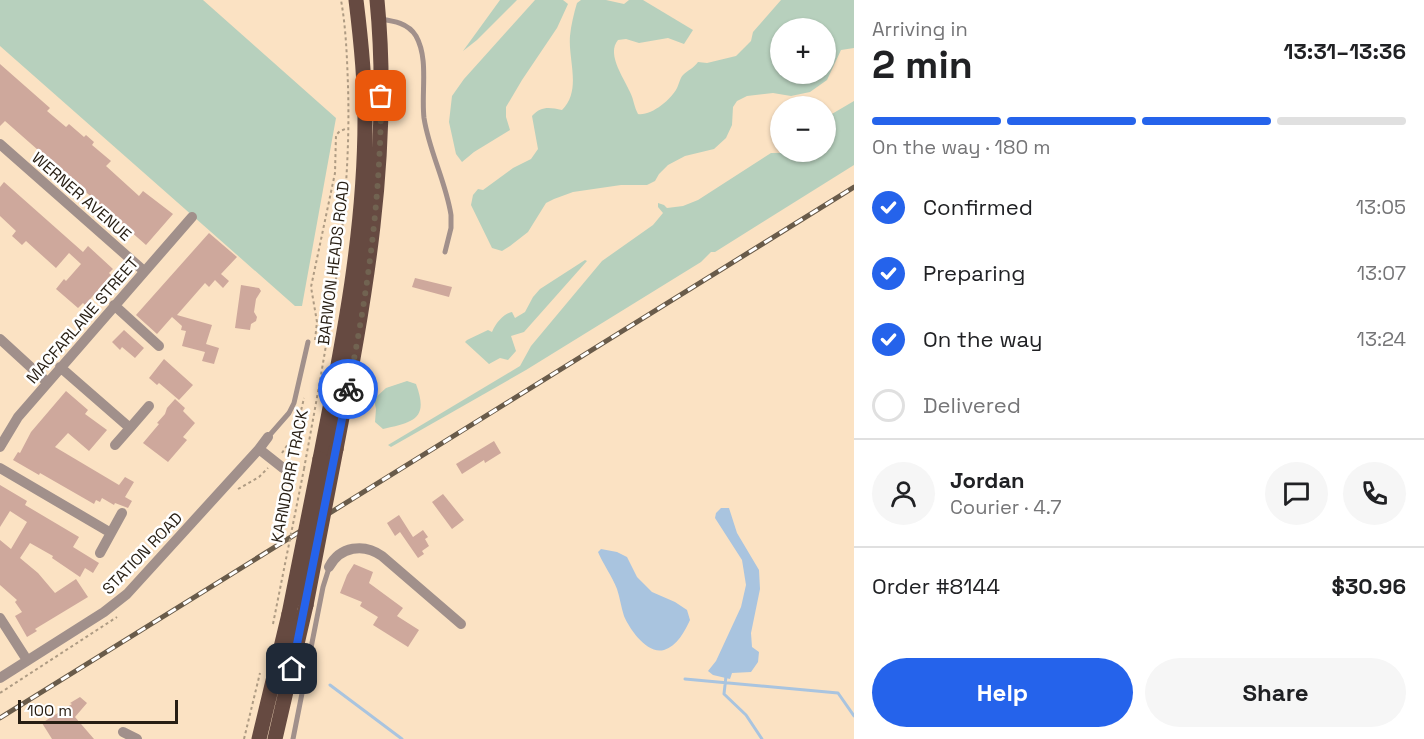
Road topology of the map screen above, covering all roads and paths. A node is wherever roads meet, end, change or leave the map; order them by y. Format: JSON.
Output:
{"nodes":[{"id":1,"x":341,"y":0,"type":"edge"},
{"id":2,"x":356,"y":0,"type":"edge"},
{"id":3,"x":376,"y":0,"type":"edge"},
{"id":4,"x":378,"y":19,"type":"junction"},
{"id":5,"x":348,"y":128,"type":"junction"},
{"id":6,"x":0,"y":144,"type":"edge"},
{"id":7,"x":192,"y":217,"type":"dead end"},
{"id":8,"x":445,"y":252,"type":"dead end"},
{"id":9,"x":144,"y":271,"type":"junction"},
{"id":10,"x":114,"y":305,"type":"junction"},
{"id":11,"x":0,"y":339,"type":"edge"},
{"id":12,"x":311,"y":343,"type":"joint"},
{"id":13,"x":159,"y":346,"type":"dead end"},
{"id":14,"x":60,"y":367,"type":"junction"},
{"id":15,"x":47,"y":382,"type":"junction"},
{"id":16,"x":304,"y":398,"type":"dead end"},
{"id":17,"x":149,"y":406,"type":"dead end"},
{"id":18,"x":130,"y":428,"type":"junction"},
{"id":19,"x":268,"y":437,"type":"joint"},
{"id":20,"x":115,"y":445,"type":"dead end"},
{"id":21,"x":0,"y":447,"type":"edge"},
{"id":22,"x":259,"y":448,"type":"junction"},
{"id":23,"x":279,"y":465,"type":"joint"},
{"id":24,"x":0,"y":468,"type":"edge"},
{"id":25,"x":122,"y":513,"type":"dead end"},
{"id":26,"x":111,"y":533,"type":"junction"},
{"id":27,"x":100,"y":553,"type":"dead end"},
{"id":28,"x":329,"y":567,"type":"joint"},
{"id":29,"x":0,"y":618,"type":"edge"},
{"id":30,"x":273,"y":624,"type":"dead end"},
{"id":31,"x":460,"y":624,"type":"dead end"},
{"id":32,"x":27,"y":660,"type":"junction"},
{"id":33,"x":262,"y":667,"type":"dead end"},
{"id":34,"x":0,"y":678,"type":"edge"},
{"id":35,"x":123,"y":732,"type":"dead end"},
{"id":36,"x":137,"y":739,"type":"edge"},
{"id":37,"x":244,"y":739,"type":"edge"},
{"id":38,"x":259,"y":739,"type":"edge"},
{"id":39,"x":275,"y":739,"type":"edge"},
{"id":40,"x":292,"y":739,"type":"edge"}],
"edges":[{"from":1,"to":5,"type":"path","name":"KARNDORR TRACK"},
{"from":2,"to":38,"type":"main road","name":"BARWON HEADS ROAD","bridge":true},
{"from":3,"to":4,"type":"main road","name":"BARWON HEADS ROAD"},
{"from":4,"to":8,"type":"lane"},
{"from":4,"to":39,"type":"main road","name":"BARWON HEADS ROAD","bridge":true},
{"from":5,"to":12,"type":"path"},
{"from":5,"to":30,"type":"path","name":"KARNDORR TRACK","bridge":true},
{"from":6,"to":9,"type":"street","name":"WERNER AVENUE"},
{"from":7,"to":9,"type":"street","name":"MACFARLANE STREET"},
{"from":9,"to":10,"type":"street","name":"MACFARLANE STREET"},
{"from":10,"to":13,"type":"street"},
{"from":10,"to":14,"type":"street","name":"MACFARLANE STREET"},
{"from":11,"to":15,"type":"street"},
{"from":12,"to":19,"type":"lane","name":"STATION ROAD"},
{"from":14,"to":15,"type":"street","name":"MACFARLANE STREET"},
{"from":14,"to":18,"type":"street"},
{"from":15,"to":21,"type":"street","name":"MACFARLANE STREET"},
{"from":16,"to":23,"type":"path"},
{"from":17,"to":18,"type":"street"},
{"from":18,"to":20,"type":"street"},
{"from":19,"to":22,"type":"street","name":"STATION ROAD"},
{"from":22,"to":23,"type":"street"},
{"from":22,"to":32,"type":"street","name":"STATION ROAD"},
{"from":24,"to":26,"type":"street"},
{"from":25,"to":26,"type":"street"},
{"from":26,"to":27,"type":"street"},
{"from":28,"to":31,"type":"street"},
{"from":28,"to":40,"type":"lane"},
{"from":29,"to":32,"type":"street"},
{"from":32,"to":34,"type":"street","name":"STATION ROAD"},
{"from":33,"to":37,"type":"path"},
{"from":35,"to":36,"type":"street"}]}
